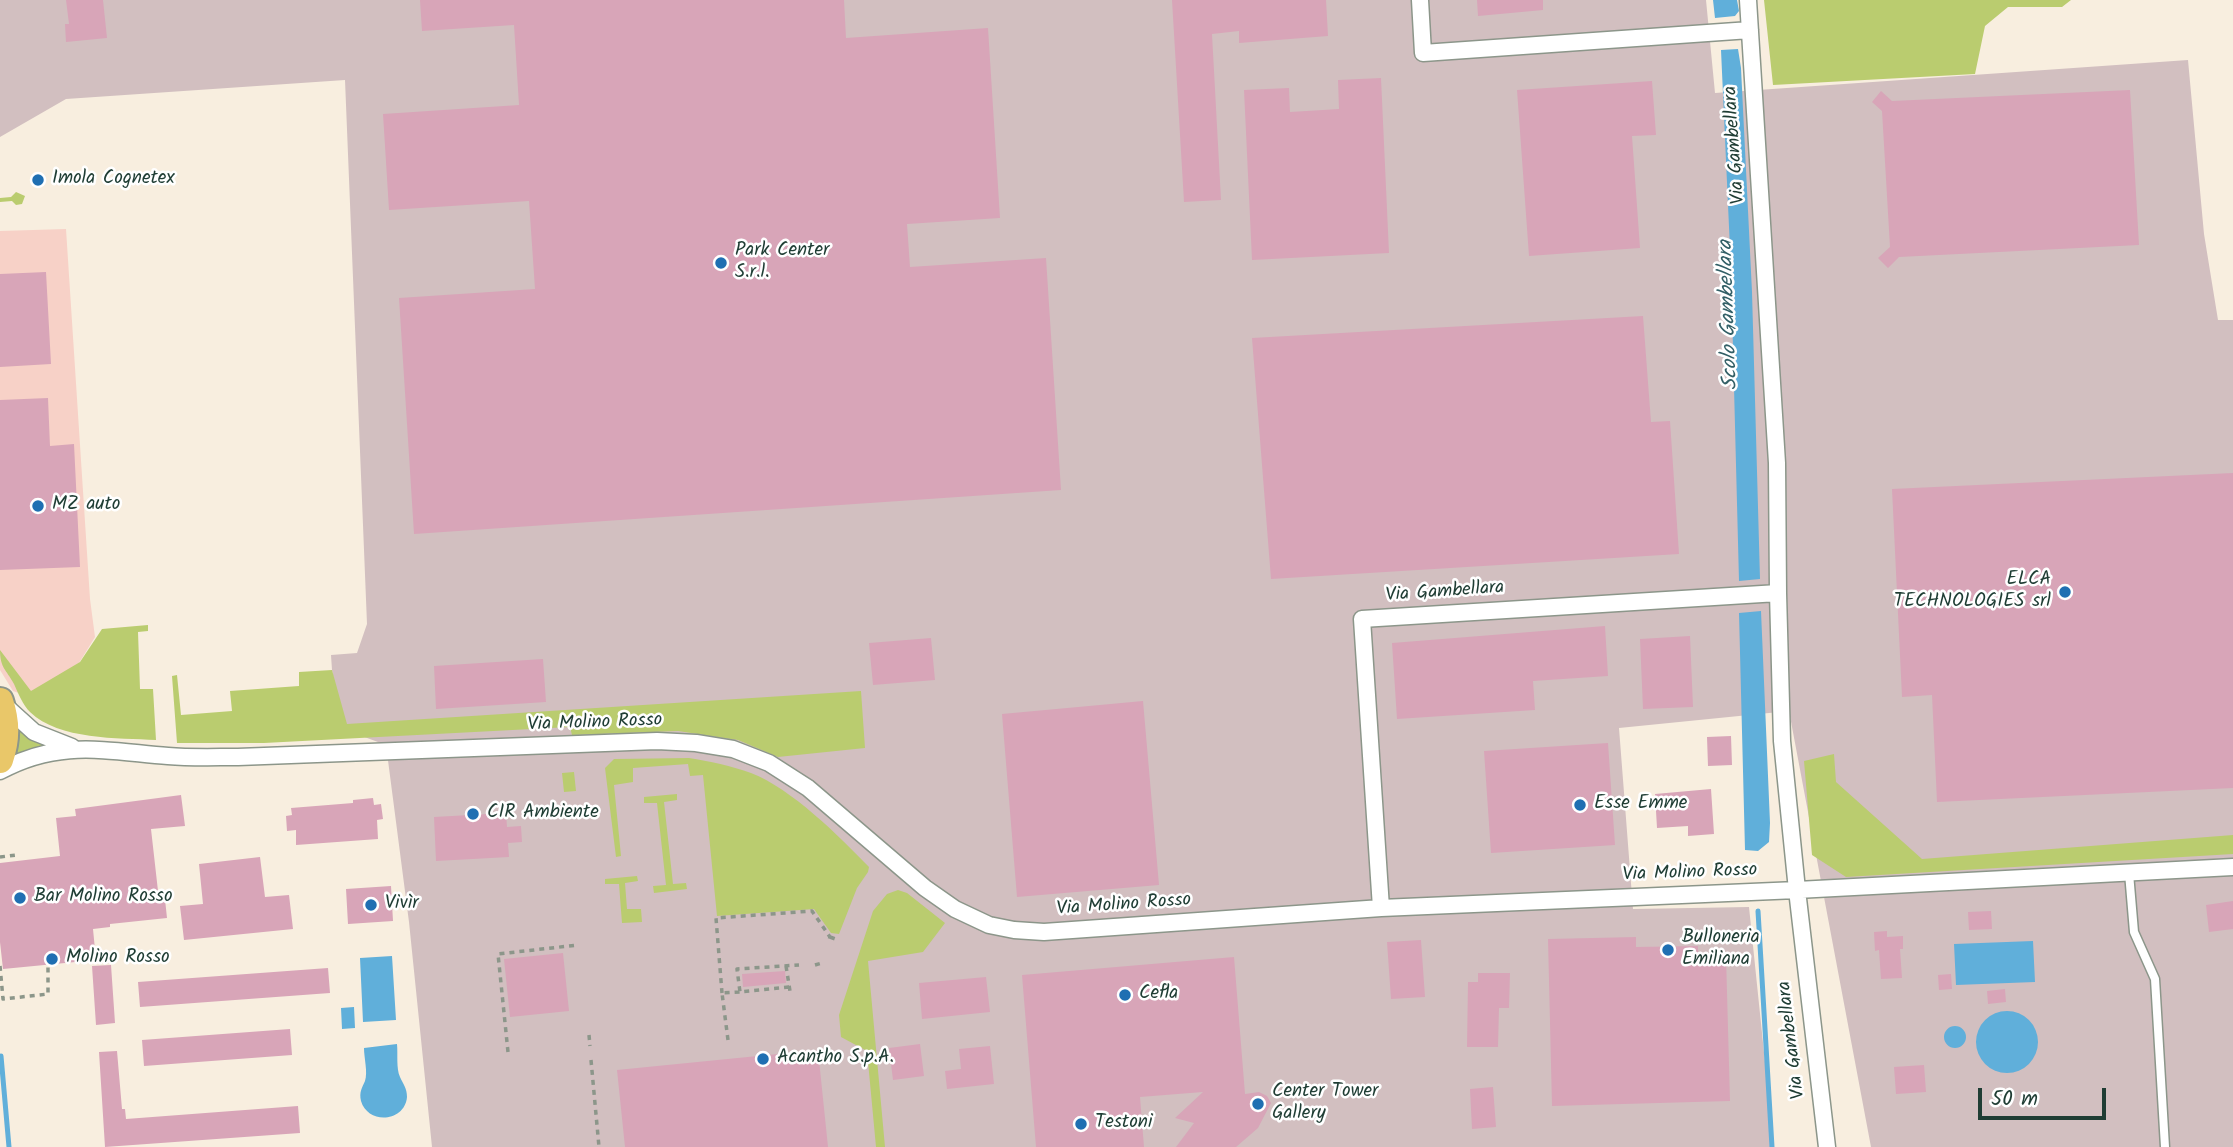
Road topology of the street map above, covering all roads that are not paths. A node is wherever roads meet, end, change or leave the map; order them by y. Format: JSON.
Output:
{"nodes":[{"id":1,"x":1420,"y":0,"type":"edge"},
{"id":2,"x":1748,"y":0,"type":"edge"},
{"id":3,"x":1750,"y":30,"type":"junction"},
{"id":4,"x":1777,"y":593,"type":"junction"},
{"id":5,"x":0,"y":701,"type":"edge"},
{"id":6,"x":74,"y":748,"type":"junction"},
{"id":7,"x":0,"y":760,"type":"edge"},
{"id":8,"x":0,"y":771,"type":"edge"},
{"id":9,"x":2233,"y":867,"type":"edge"},
{"id":10,"x":2129,"y":873,"type":"junction"},
{"id":11,"x":1797,"y":890,"type":"junction"},
{"id":12,"x":1381,"y":908,"type":"junction"},
{"id":13,"x":1827,"y":1147,"type":"edge"},
{"id":14,"x":2165,"y":1147,"type":"edge"}],
"edges":[{"from":1,"to":3,"type":"street"},
{"from":2,"to":3,"type":"street","name":"Via Gambellara"},
{"from":3,"to":4,"type":"street","name":"Via Gambellara"},
{"from":4,"to":11,"type":"street","name":"Via Gambellara"},
{"from":4,"to":12,"type":"street","name":"Via Gambellara"},
{"from":5,"to":6,"type":"street","name":"Via Molino Rosso"},
{"from":5,"to":7,"type":"main road"},
{"from":6,"to":8,"type":"street","name":"Via Molino Rosso"},
{"from":6,"to":12,"type":"street","name":"Via Molino Rosso"},
{"from":9,"to":10,"type":"street","name":"Via Molino Rosso"},
{"from":10,"to":11,"type":"street","name":"Via Molino Rosso"},
{"from":10,"to":14,"type":"lane"},
{"from":11,"to":12,"type":"street","name":"Via Molino Rosso"},
{"from":11,"to":13,"type":"street","name":"Via Gambellara"}]}
